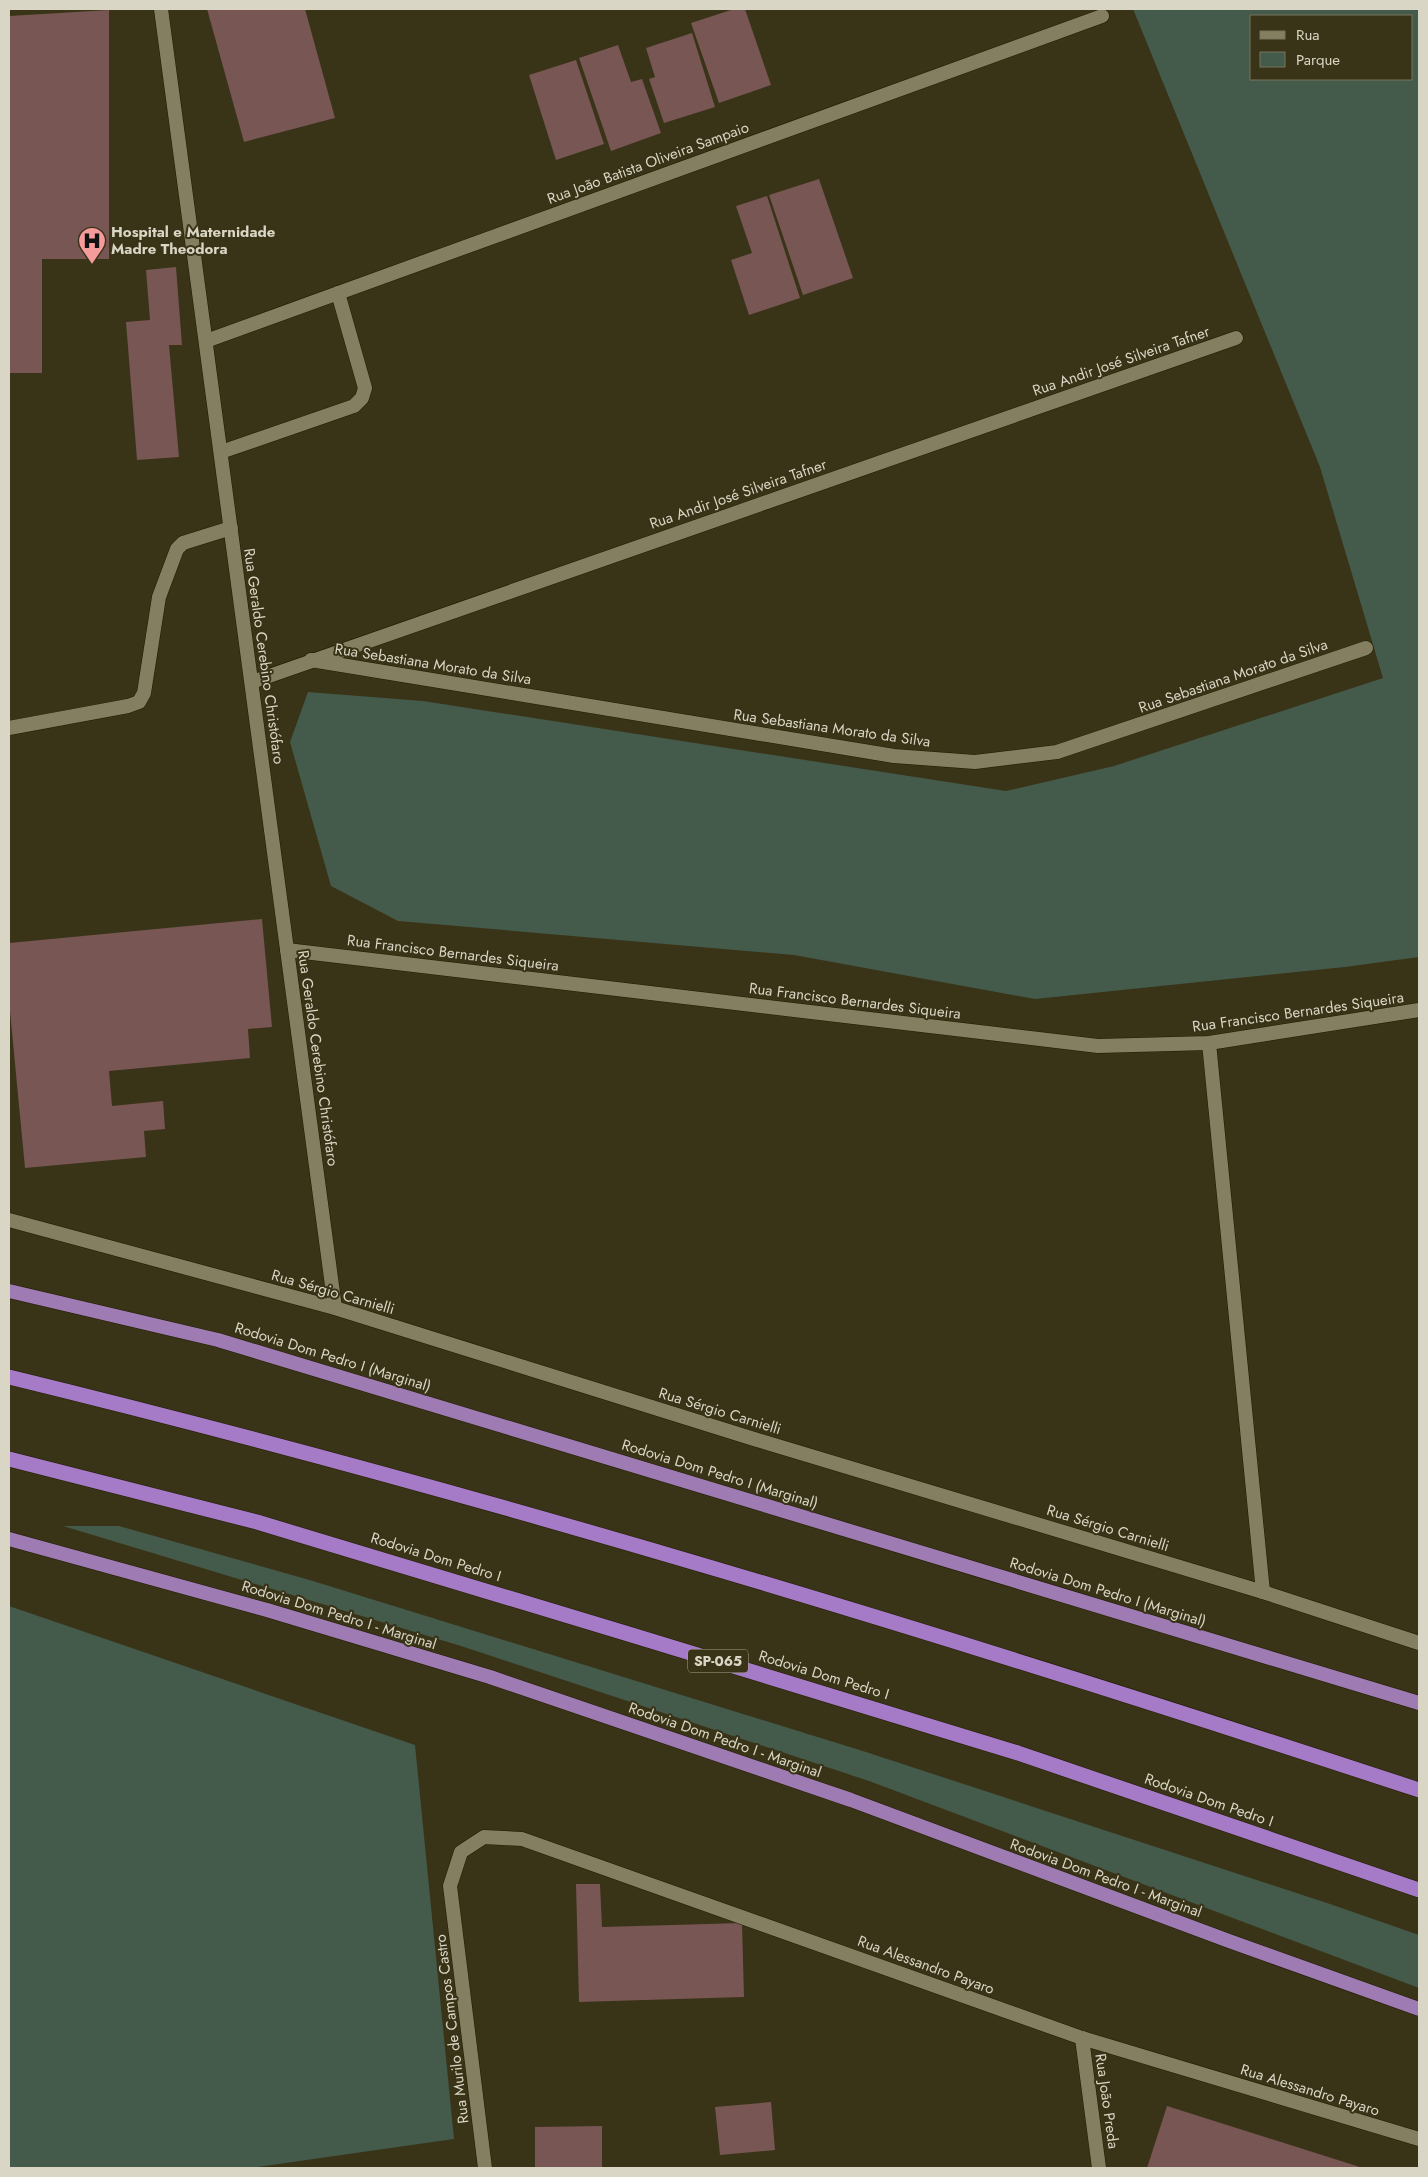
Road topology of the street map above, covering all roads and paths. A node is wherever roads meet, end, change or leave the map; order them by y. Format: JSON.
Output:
{"nodes":[{"id":1,"x":161,"y":9,"type":"edge"},
{"id":2,"x":1102,"y":16,"type":"dead end"},
{"id":3,"x":338,"y":292,"type":"junction"},
{"id":4,"x":1236,"y":338,"type":"dead end"},
{"id":5,"x":206,"y":341,"type":"junction"},
{"id":6,"x":221,"y":452,"type":"junction"},
{"id":7,"x":231,"y":528,"type":"junction"},
{"id":8,"x":1366,"y":648,"type":"dead end"},
{"id":9,"x":311,"y":660,"type":"junction"},
{"id":10,"x":252,"y":682,"type":"junction"},
{"id":11,"x":9,"y":728,"type":"edge"},
{"id":12,"x":287,"y":950,"type":"junction"},
{"id":13,"x":1419,"y":1010,"type":"edge"},
{"id":14,"x":1209,"y":1043,"type":"junction"},
{"id":15,"x":9,"y":1220,"type":"edge"},
{"id":16,"x":9,"y":1290,"type":"edge"},
{"id":17,"x":335,"y":1308,"type":"junction"},
{"id":18,"x":9,"y":1377,"type":"edge"},
{"id":19,"x":9,"y":1459,"type":"edge"},
{"id":20,"x":9,"y":1539,"type":"edge"},
{"id":21,"x":1263,"y":1592,"type":"junction"},
{"id":22,"x":1419,"y":1643,"type":"edge"},
{"id":23,"x":1419,"y":1703,"type":"edge"},
{"id":24,"x":1419,"y":1790,"type":"edge"},
{"id":25,"x":450,"y":1886,"type":"joint"},
{"id":26,"x":1419,"y":1890,"type":"edge"},
{"id":27,"x":1419,"y":2009,"type":"edge"},
{"id":28,"x":1082,"y":2038,"type":"junction"},
{"id":29,"x":1419,"y":2139,"type":"edge"},
{"id":30,"x":485,"y":2168,"type":"edge"},
{"id":31,"x":1099,"y":2168,"type":"edge"}],
"edges":[{"from":1,"to":5,"type":"street","name":"Rua Geraldo Cerebino Christófaro"},
{"from":2,"to":3,"type":"street","name":"Rua João Batista Oliveira Sampaio"},
{"from":3,"to":5,"type":"street","name":"Rua João Batista Oliveira Sampaio"},
{"from":3,"to":6,"type":"street"},
{"from":4,"to":9,"type":"street","name":"Rua Andir José Silveira Tafner"},
{"from":5,"to":6,"type":"street","name":"Rua Geraldo Cerebino Christófaro"},
{"from":6,"to":7,"type":"street","name":"Rua Geraldo Cerebino Christófaro"},
{"from":7,"to":10,"type":"street","name":"Rua Geraldo Cerebino Christófaro"},
{"from":7,"to":11,"type":"street"},
{"from":8,"to":9,"type":"street","name":"Rua Sebastiana Morato da Silva"},
{"from":9,"to":10,"type":"street","name":"Rua Andir José Silveira Tafner"},
{"from":10,"to":12,"type":"street","name":"Rua Geraldo Cerebino Christófaro"},
{"from":12,"to":14,"type":"street","name":"Rua Francisco Bernardes Siqueira"},
{"from":12,"to":17,"type":"street","name":"Rua Geraldo Cerebino Christófaro"},
{"from":13,"to":14,"type":"street","name":"Rua Francisco Bernardes Siqueira"},
{"from":14,"to":21,"type":"street"},
{"from":15,"to":17,"type":"street","name":"Rua Sérgio Carnielli"},
{"from":16,"to":23,"type":"highway","name":"Rodovia Dom Pedro I (Marginal)"},
{"from":17,"to":21,"type":"street","name":"Rua Sérgio Carnielli"},
{"from":18,"to":24,"type":"highway"},
{"from":19,"to":26,"type":"highway","name":"Rodovia Dom Pedro I","number":"SP-065"},
{"from":20,"to":27,"type":"highway","name":"Rodovia Dom Pedro I - Marginal"},
{"from":21,"to":22,"type":"street","name":"Rua Sérgio Carnielli"},
{"from":25,"to":28,"type":"street","name":"Rua Alessandro Payaro"},
{"from":25,"to":30,"type":"street","name":"Rua Murilo de Campos Castro"},
{"from":28,"to":29,"type":"street","name":"Rua Alessandro Payaro"},
{"from":28,"to":31,"type":"street","name":"Rua João Preda"}]}
